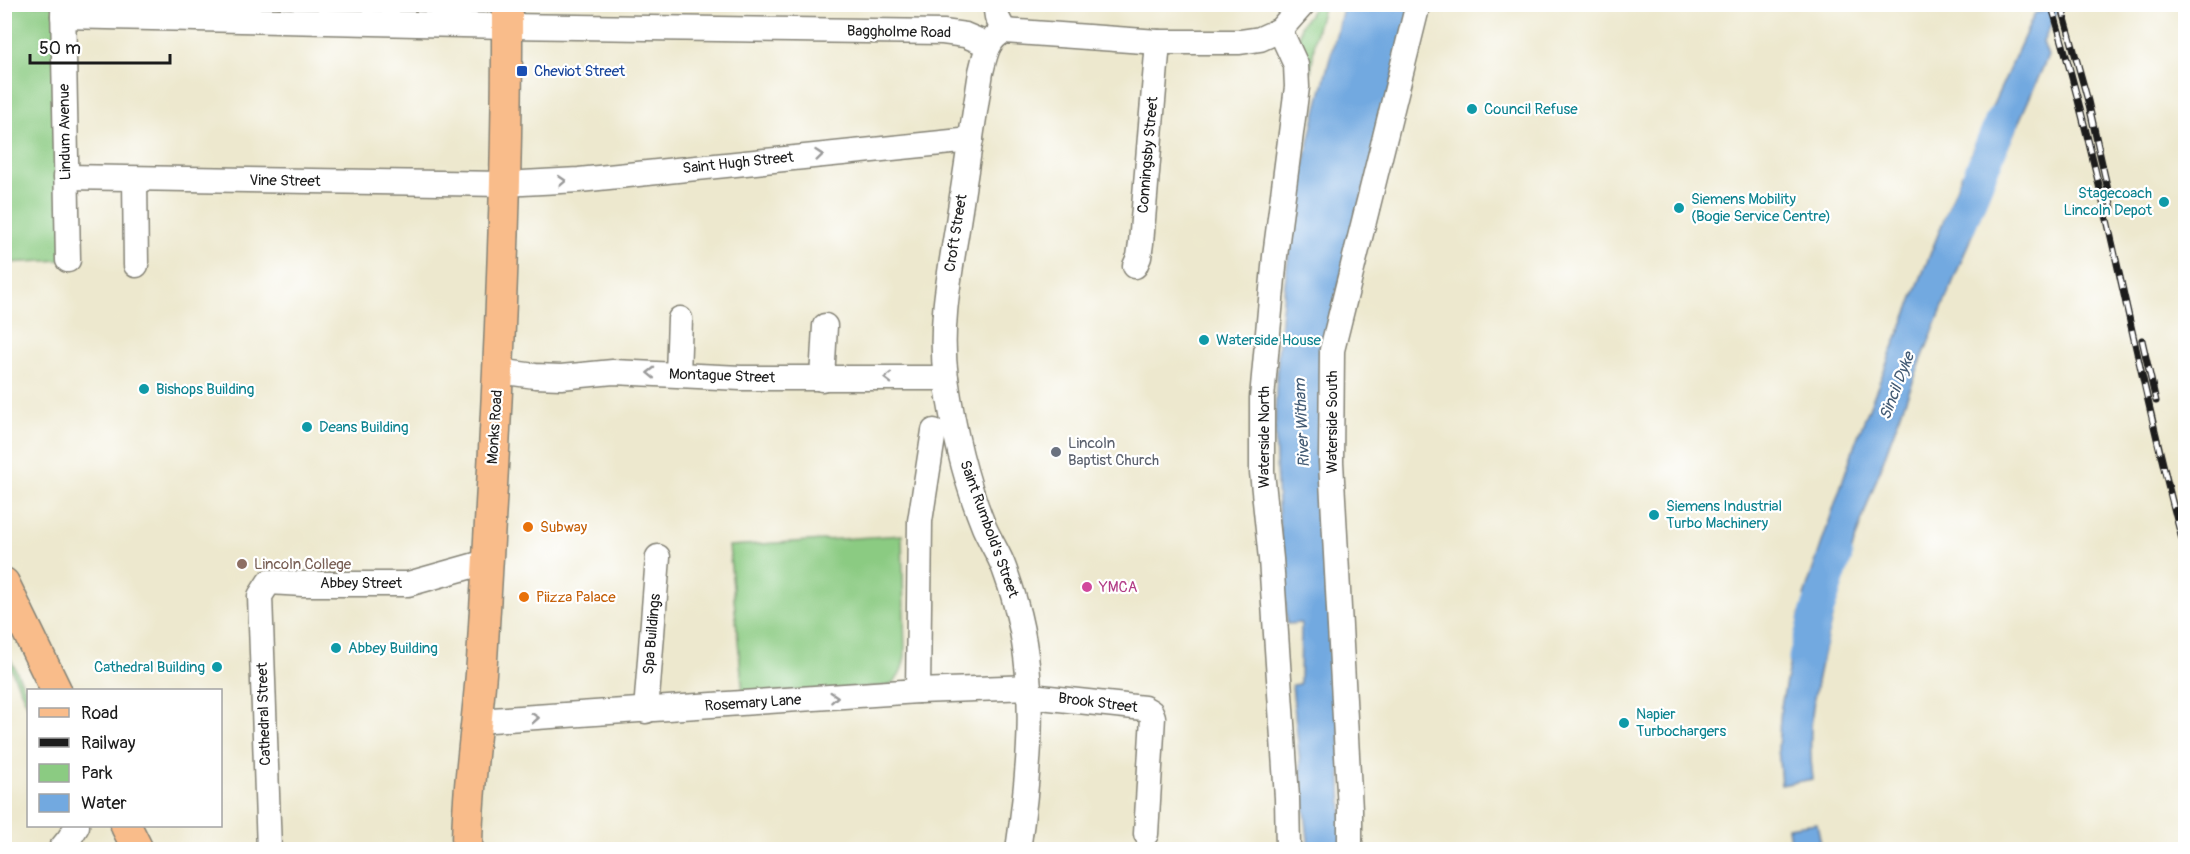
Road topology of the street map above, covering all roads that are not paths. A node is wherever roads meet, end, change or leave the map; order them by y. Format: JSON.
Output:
{"nodes":[{"id":1,"x":995,"y":4,"type":"edge"},
{"id":2,"x":1303,"y":4,"type":"edge"},
{"id":3,"x":1419,"y":4,"type":"edge"},
{"id":4,"x":63,"y":10,"type":"edge"},
{"id":5,"x":507,"y":15,"type":"edge"},
{"id":6,"x":1280,"y":30,"type":"junction"},
{"id":7,"x":996,"y":38,"type":"junction"},
{"id":8,"x":1158,"y":42,"type":"junction"},
{"id":9,"x":971,"y":140,"type":"junction"},
{"id":10,"x":66,"y":177,"type":"junction"},
{"id":11,"x":135,"y":179,"type":"junction"},
{"id":12,"x":504,"y":184,"type":"junction"},
{"id":13,"x":68,"y":260,"type":"dead end"},
{"id":14,"x":136,"y":265,"type":"dead end"},
{"id":15,"x":1135,"y":266,"type":"dead end"},
{"id":16,"x":680,"y":319,"type":"dead end"},
{"id":17,"x":825,"y":326,"type":"dead end"},
{"id":18,"x":499,"y":371,"type":"junction"},
{"id":19,"x":678,"y":374,"type":"junction"},
{"id":20,"x":946,"y":378,"type":"junction"},
{"id":21,"x":822,"y":379,"type":"junction"},
{"id":22,"x":944,"y":427,"type":"junction"},
{"id":23,"x":658,"y":558,"type":"dead end"},
{"id":24,"x":486,"y":562,"type":"junction"},
{"id":25,"x":269,"y":582,"type":"joint"},
{"id":26,"x":4,"y":583,"type":"edge"},
{"id":27,"x":56,"y":689,"type":"edge"},
{"id":28,"x":918,"y":691,"type":"junction"},
{"id":29,"x":1030,"y":691,"type":"junction"},
{"id":30,"x":646,"y":711,"type":"junction"},
{"id":31,"x":477,"y":721,"type":"junction"},
{"id":32,"x":76,"y":827,"type":"edge"},
{"id":33,"x":127,"y":827,"type":"edge"},
{"id":34,"x":1146,"y":834,"type":"dead end"},
{"id":35,"x":60,"y":849,"type":"edge"},
{"id":36,"x":138,"y":849,"type":"edge"},
{"id":37,"x":269,"y":849,"type":"edge"},
{"id":38,"x":467,"y":849,"type":"edge"},
{"id":39,"x":1018,"y":849,"type":"edge"},
{"id":40,"x":1288,"y":849,"type":"edge"},
{"id":41,"x":1350,"y":849,"type":"edge"}],
"edges":[{"from":1,"to":7,"type":"street"},
{"from":2,"to":6,"type":"street"},
{"from":3,"to":41,"type":"street","name":"Waterside South"},
{"from":4,"to":5,"type":"street"},
{"from":4,"to":10,"type":"street","name":"Lindum Avenue"},
{"from":5,"to":7,"type":"street","name":"Baggholme Road"},
{"from":5,"to":12,"type":"main road","name":"Monks Road"},
{"from":6,"to":8,"type":"street","name":"Baggholme Road"},
{"from":6,"to":40,"type":"street","name":"Waterside North"},
{"from":7,"to":8,"type":"street","name":"Baggholme Road"},
{"from":7,"to":9,"type":"street","name":"Croft Street"},
{"from":8,"to":15,"type":"street","name":"Conningsby Street"},
{"from":12,"to":9,"type":"street","name":"Saint Hugh Street","one_way":true},
{"from":9,"to":20,"type":"street","name":"Croft Street"},
{"from":10,"to":11,"type":"street","name":"Vine Street"},
{"from":10,"to":13,"type":"street","name":"Lindum Avenue"},
{"from":11,"to":12,"type":"street","name":"Vine Street"},
{"from":11,"to":14,"type":"street"},
{"from":12,"to":18,"type":"main road","name":"Monks Road"},
{"from":16,"to":19,"type":"street"},
{"from":17,"to":21,"type":"street"},
{"from":19,"to":18,"type":"street","name":"Montague Street","one_way":true},
{"from":18,"to":24,"type":"main road","name":"Monks Road"},
{"from":19,"to":21,"type":"street","name":"Montague Street"},
{"from":20,"to":21,"type":"street","name":"Montague Street","one_way":true},
{"from":20,"to":22,"type":"street","name":"Croft Street"},
{"from":22,"to":28,"type":"street","name":"Croft Street"},
{"from":22,"to":29,"type":"street","name":"Saint Rumbold's Street"},
{"from":23,"to":30,"type":"street","name":"Spa Buildings"},
{"from":24,"to":25,"type":"street","name":"Abbey Street"},
{"from":24,"to":31,"type":"main road","name":"Monks Road"},
{"from":25,"to":37,"type":"street","name":"Cathedral Street"},
{"from":26,"to":27,"type":"main road"},
{"from":28,"to":29,"type":"street","name":"Rosemary Lane"},
{"from":30,"to":28,"type":"street","name":"Rosemary Lane","one_way":true},
{"from":29,"to":34,"type":"street","name":"Brook Street"},
{"from":29,"to":39,"type":"street","name":"Saint Rumbold's Street"},
{"from":31,"to":30,"type":"street","name":"Rosemary Lane","one_way":true},
{"from":31,"to":38,"type":"main road","name":"Monks Road"},
{"from":32,"to":35,"type":"street"},
{"from":33,"to":36,"type":"main road"}]}
